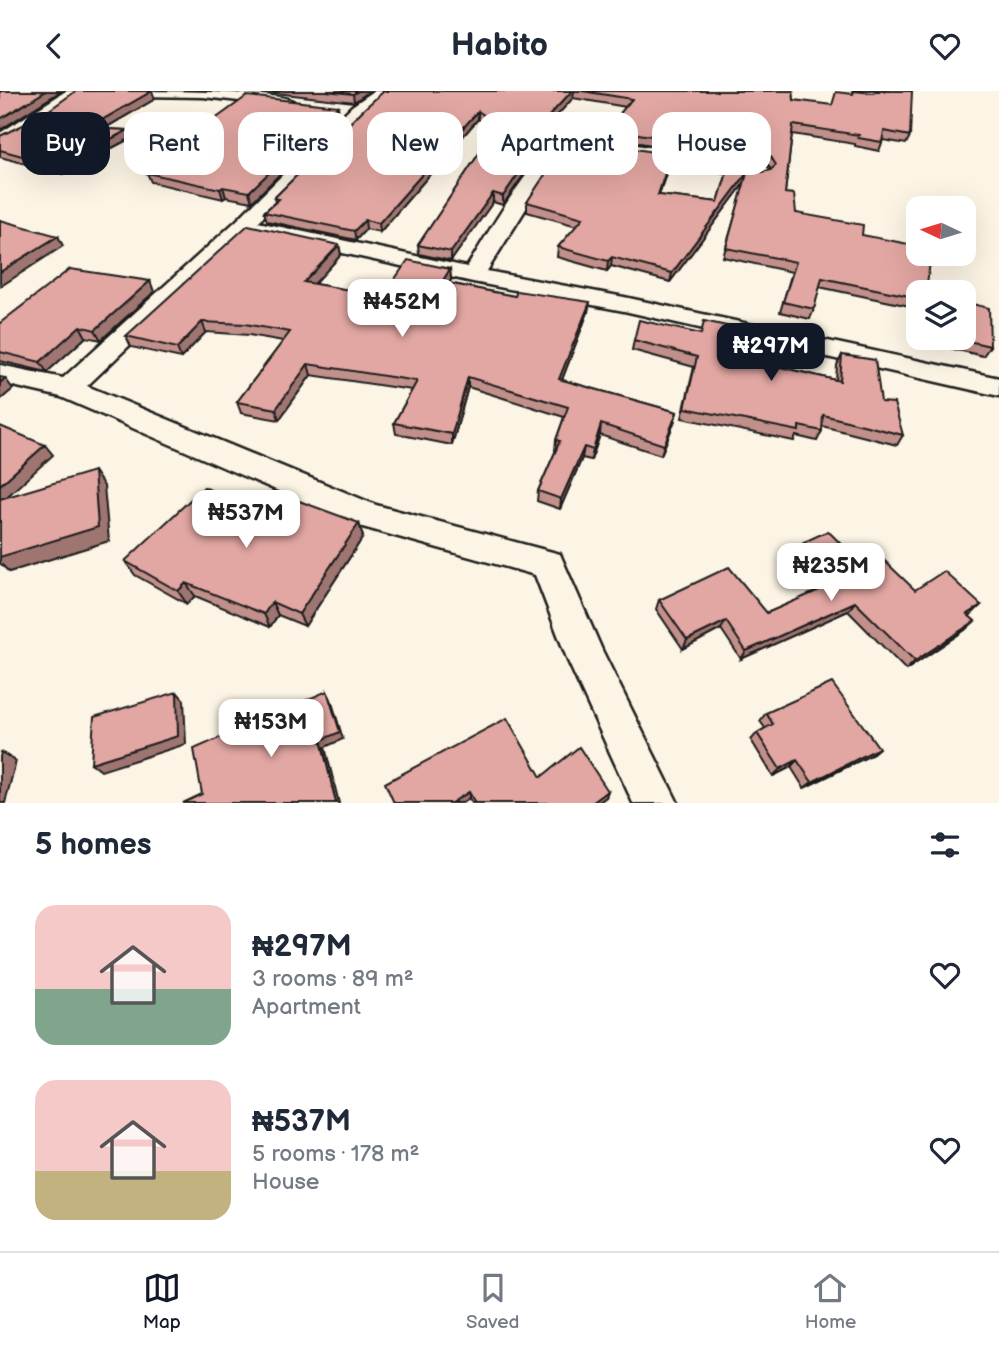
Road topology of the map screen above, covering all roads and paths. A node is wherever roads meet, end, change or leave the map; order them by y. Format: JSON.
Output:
{"nodes":[{"id":1,"x":77,"y":91,"type":"edge"},
{"id":2,"x":136,"y":91,"type":"edge"},
{"id":3,"x":384,"y":91,"type":"edge"},
{"id":4,"x":862,"y":91,"type":"edge"},
{"id":5,"x":882,"y":93,"type":"edge"},
{"id":6,"x":307,"y":104,"type":"edge"},
{"id":7,"x":332,"y":107,"type":"edge"},
{"id":8,"x":358,"y":110,"type":"junction"},
{"id":9,"x":0,"y":140,"type":"edge"},
{"id":10,"x":652,"y":153,"type":"edge"},
{"id":11,"x":243,"y":225,"type":"junction"},
{"id":12,"x":473,"y":275,"type":"junction"},
{"id":13,"x":0,"y":374,"type":"edge"},
{"id":14,"x":999,"y":387,"type":"edge"},
{"id":15,"x":68,"y":389,"type":"junction"},
{"id":16,"x":656,"y":803,"type":"edge"}],
"edges":[{"from":1,"to":9,"type":"street"},
{"from":2,"to":6,"type":"street"},
{"from":3,"to":8,"type":"street"},
{"from":4,"to":5,"type":"street"},
{"from":7,"to":8,"type":"street"},
{"from":8,"to":11,"type":"street"},
{"from":10,"to":12,"type":"street"},
{"from":11,"to":12,"type":"street"},
{"from":11,"to":15,"type":"street"},
{"from":12,"to":14,"type":"street"},
{"from":13,"to":15,"type":"street"},
{"from":15,"to":16,"type":"street"}]}
